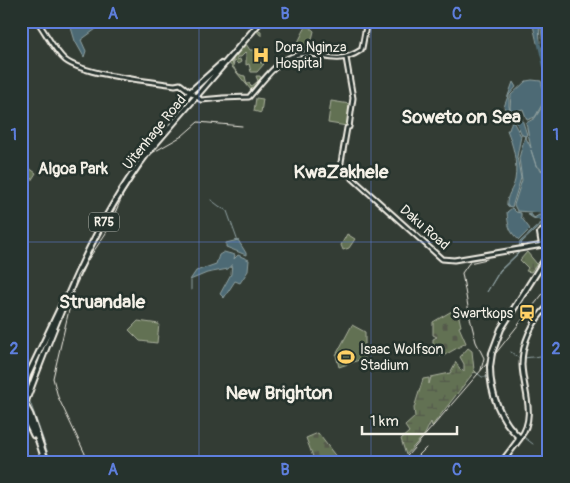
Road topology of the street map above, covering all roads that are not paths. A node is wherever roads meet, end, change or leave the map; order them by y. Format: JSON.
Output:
{"nodes":[{"id":1,"x":37,"y":21,"type":"edge"},
{"id":2,"x":260,"y":21,"type":"edge"},
{"id":3,"x":366,"y":21,"type":"edge"},
{"id":4,"x":346,"y":60,"type":"junction"},
{"id":5,"x":132,"y":78,"type":"junction"},
{"id":6,"x":142,"y":80,"type":"junction"},
{"id":7,"x":189,"y":92,"type":"junction"},
{"id":8,"x":197,"y":97,"type":"junction"},
{"id":9,"x":549,"y":230,"type":"edge"},
{"id":10,"x":545,"y":244,"type":"edge"},
{"id":11,"x":549,"y":253,"type":"edge"},
{"id":12,"x":549,"y":259,"type":"edge"},
{"id":13,"x":539,"y":269,"type":"junction"},
{"id":14,"x":549,"y":305,"type":"edge"},
{"id":15,"x":34,"y":381,"type":"junction"},
{"id":16,"x":40,"y":382,"type":"dead end"},
{"id":17,"x":23,"y":400,"type":"edge"},
{"id":18,"x":518,"y":441,"type":"junction"},
{"id":19,"x":44,"y":460,"type":"edge"},
{"id":20,"x":502,"y":462,"type":"edge"}],
"edges":[{"from":1,"to":5,"type":"main road"},
{"from":2,"to":7,"type":"main road","name":"Uitenhage Road","number":"R75"},
{"from":2,"to":8,"type":"main road","name":"Uitenhage Road","number":"R75"},
{"from":3,"to":4,"type":"main road"},
{"from":4,"to":8,"type":"main road"},
{"from":4,"to":10,"type":"main road","name":"Daku Road"},
{"from":5,"to":6,"type":"main road"},
{"from":5,"to":6,"type":"main road"},
{"from":6,"to":7,"type":"main road"},
{"from":7,"to":8,"type":"main road"},
{"from":7,"to":17,"type":"main road","name":"Uitenhage Road","number":"R75"},
{"from":8,"to":15,"type":"main road","name":"Uitenhage Road","number":"R75"},
{"from":9,"to":10,"type":"main road"},
{"from":11,"to":13,"type":"main road"},
{"from":12,"to":13,"type":"main road"},
{"from":13,"to":18,"type":"main road","bridge":true},
{"from":14,"to":18,"type":"main road"},
{"from":15,"to":16,"type":"main road"},
{"from":15,"to":17,"type":"main road","number":"R75"},
{"from":17,"to":19,"type":"highway"},
{"from":17,"to":19,"type":"highway"},
{"from":17,"to":19,"type":"highway"},
{"from":18,"to":20,"type":"main road"}]}
